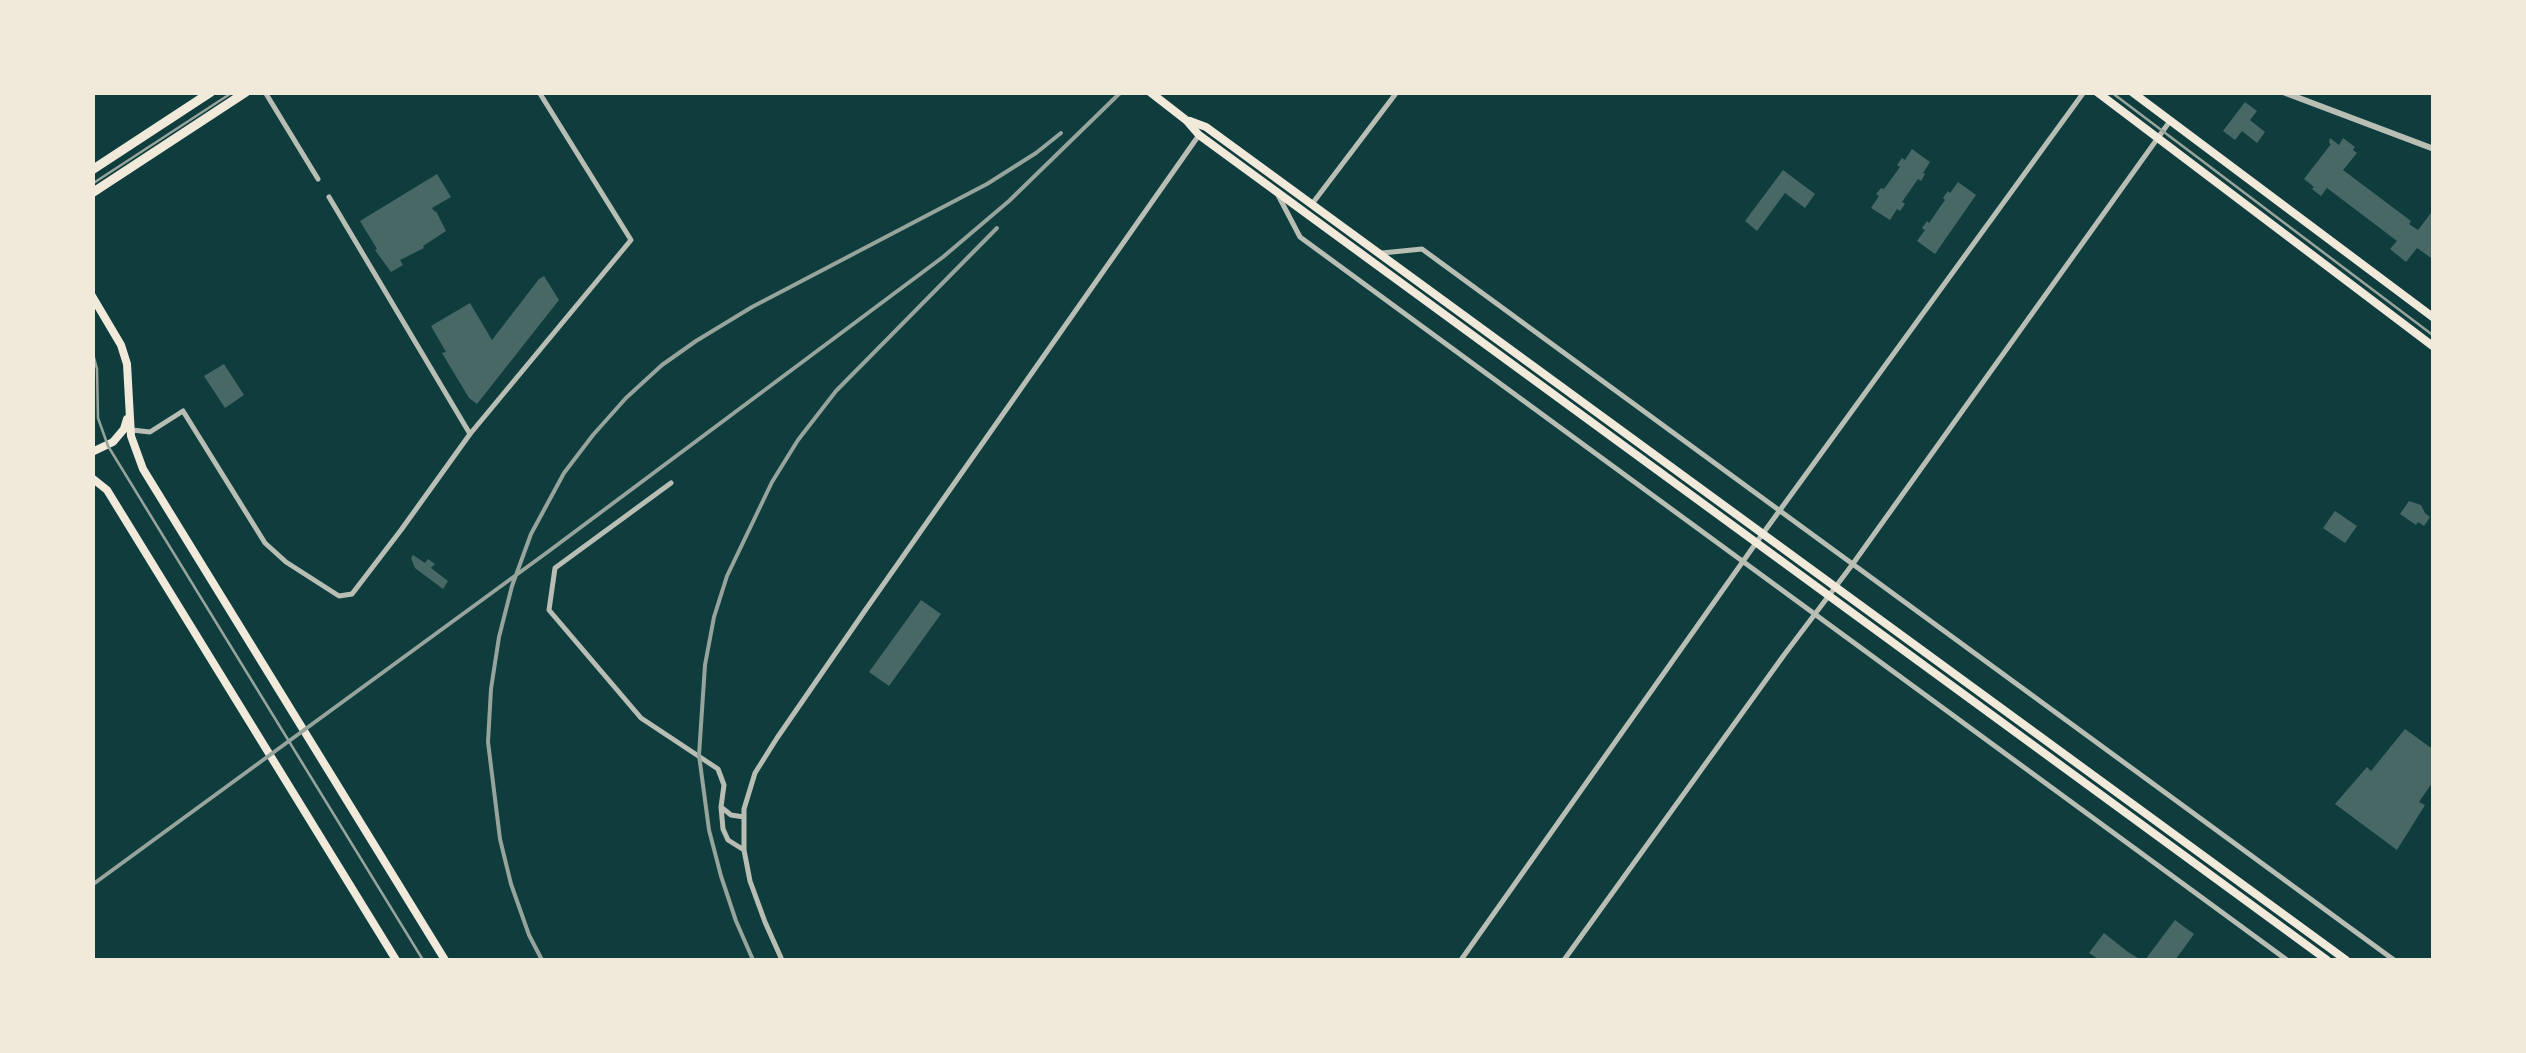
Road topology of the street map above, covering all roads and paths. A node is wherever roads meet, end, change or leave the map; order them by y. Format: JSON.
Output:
{"nodes":[{"id":1,"x":211,"y":92,"type":"edge"},
{"id":2,"x":246,"y":92,"type":"edge"},
{"id":3,"x":265,"y":92,"type":"edge"},
{"id":4,"x":539,"y":92,"type":"edge"},
{"id":5,"x":1150,"y":92,"type":"edge"},
{"id":6,"x":1397,"y":92,"type":"edge"},
{"id":7,"x":2084,"y":92,"type":"edge"},
{"id":8,"x":2097,"y":92,"type":"edge"},
{"id":9,"x":2132,"y":92,"type":"edge"},
{"id":10,"x":2283,"y":92,"type":"edge"},
{"id":11,"x":1186,"y":120,"type":"junction"},
{"id":12,"x":2170,"y":121,"type":"junction"},
{"id":13,"x":1199,"y":135,"type":"junction"},
{"id":14,"x":2157,"y":139,"type":"junction"},
{"id":15,"x":2434,"y":149,"type":"edge"},
{"id":16,"x":92,"y":170,"type":"edge"},
{"id":17,"x":318,"y":178,"type":"dead end"},
{"id":18,"x":1276,"y":192,"type":"junction"},
{"id":19,"x":92,"y":193,"type":"edge"},
{"id":20,"x":330,"y":198,"type":"dead end"},
{"id":21,"x":1312,"y":204,"type":"junction"},
{"id":22,"x":1379,"y":254,"type":"junction"},
{"id":23,"x":94,"y":301,"type":"edge"},
{"id":24,"x":2434,"y":318,"type":"edge"},
{"id":25,"x":2434,"y":347,"type":"edge"},
{"id":26,"x":128,"y":418,"type":"junction"},
{"id":27,"x":130,"y":430,"type":"junction"},
{"id":28,"x":470,"y":434,"type":"junction"},
{"id":29,"x":92,"y":452,"type":"edge"},
{"id":30,"x":92,"y":478,"type":"edge"},
{"id":31,"x":670,"y":483,"type":"dead end"},
{"id":32,"x":1779,"y":512,"type":"junction"},
{"id":33,"x":1763,"y":534,"type":"junction"},
{"id":34,"x":1756,"y":544,"type":"junction"},
{"id":35,"x":1743,"y":562,"type":"junction"},
{"id":36,"x":1852,"y":564,"type":"junction"},
{"id":37,"x":1836,"y":587,"type":"junction"},
{"id":38,"x":1828,"y":596,"type":"junction"},
{"id":39,"x":1815,"y":614,"type":"junction"},
{"id":40,"x":721,"y":808,"type":"junction"},
{"id":41,"x":744,"y":817,"type":"junction"},
{"id":42,"x":744,"y":850,"type":"junction"},
{"id":43,"x":441,"y":959,"type":"edge"},
{"id":44,"x":396,"y":960,"type":"edge"},
{"id":45,"x":782,"y":960,"type":"edge"},
{"id":46,"x":1461,"y":960,"type":"edge"},
{"id":47,"x":1564,"y":960,"type":"edge"},
{"id":48,"x":2287,"y":960,"type":"edge"},
{"id":49,"x":2327,"y":960,"type":"edge"},
{"id":50,"x":2346,"y":960,"type":"edge"},
{"id":51,"x":2394,"y":960,"type":"edge"}],
"edges":[{"from":1,"to":16,"type":"main road"},
{"from":2,"to":19,"type":"main road"},
{"from":3,"to":17,"type":"street"},
{"from":4,"to":28,"type":"street"},
{"from":5,"to":11,"type":"main road"},
{"from":6,"to":21,"type":"street"},
{"from":7,"to":32,"type":"street"},
{"from":8,"to":14,"type":"main road"},
{"from":9,"to":12,"type":"main road"},
{"from":10,"to":15,"type":"street"},
{"from":11,"to":13,"type":"main road"},
{"from":11,"to":21,"type":"main road"},
{"from":12,"to":14,"type":"street"},
{"from":12,"to":24,"type":"main road"},
{"from":13,"to":18,"type":"main road"},
{"from":13,"to":41,"type":"street"},
{"from":14,"to":25,"type":"main road"},
{"from":14,"to":36,"type":"street"},
{"from":18,"to":34,"type":"main road"},
{"from":18,"to":35,"type":"street"},
{"from":20,"to":28,"type":"street"},
{"from":21,"to":22,"type":"main road"},
{"from":22,"to":32,"type":"street"},
{"from":22,"to":33,"type":"main road"},
{"from":23,"to":26,"type":"main road"},
{"from":26,"to":27,"type":"main road"},
{"from":26,"to":29,"type":"main road"},
{"from":27,"to":28,"type":"street"},
{"from":27,"to":43,"type":"main road"},
{"from":30,"to":44,"type":"main road"},
{"from":31,"to":40,"type":"street"},
{"from":32,"to":33,"type":"street"},
{"from":32,"to":36,"type":"street"},
{"from":33,"to":34,"type":"street"},
{"from":33,"to":37,"type":"main road"},
{"from":34,"to":35,"type":"street"},
{"from":34,"to":38,"type":"main road"},
{"from":35,"to":39,"type":"street"},
{"from":35,"to":46,"type":"street"},
{"from":36,"to":37,"type":"street"},
{"from":36,"to":51,"type":"street"},
{"from":37,"to":38,"type":"street"},
{"from":37,"to":50,"type":"main road"},
{"from":38,"to":39,"type":"street"},
{"from":38,"to":49,"type":"main road"},
{"from":39,"to":47,"type":"street"},
{"from":39,"to":48,"type":"street"},
{"from":40,"to":41,"type":"street"},
{"from":40,"to":42,"type":"street"},
{"from":41,"to":42,"type":"street"},
{"from":42,"to":45,"type":"street"}]}
